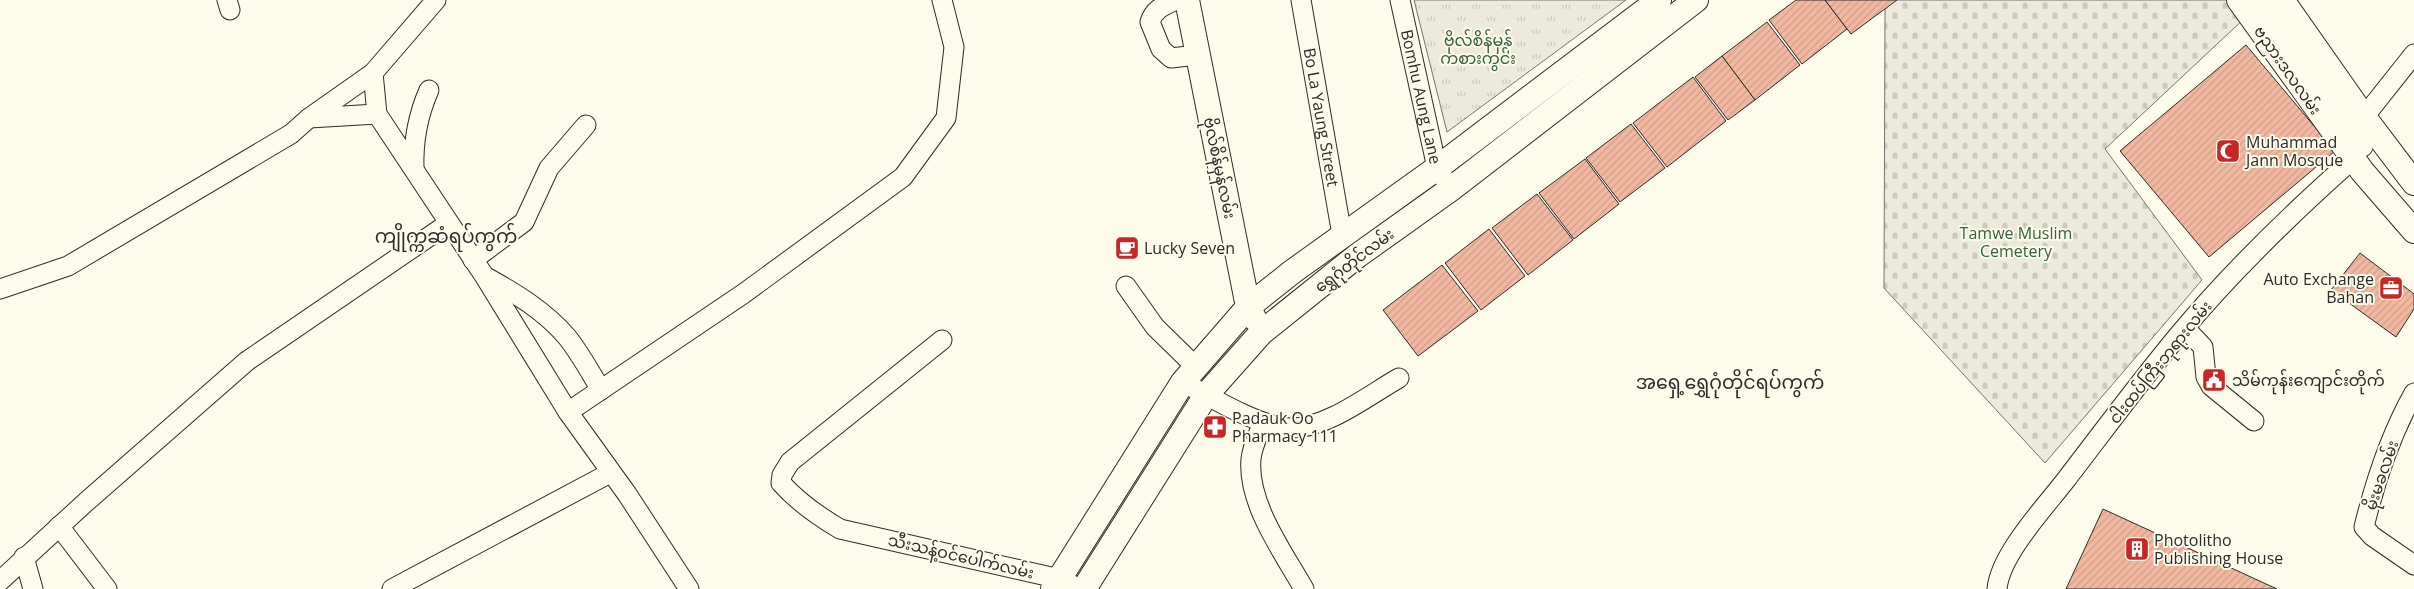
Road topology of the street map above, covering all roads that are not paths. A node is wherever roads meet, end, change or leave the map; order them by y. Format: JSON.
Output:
{"nodes":[{"id":1,"x":436,"y":0,"type":"edge"},
{"id":2,"x":942,"y":0,"type":"edge"},
{"id":3,"x":1176,"y":0,"type":"edge"},
{"id":4,"x":1187,"y":0,"type":"edge"},
{"id":5,"x":1301,"y":0,"type":"edge"},
{"id":6,"x":1400,"y":0,"type":"edge"},
{"id":7,"x":1659,"y":0,"type":"edge"},
{"id":8,"x":1696,"y":0,"type":"edge"},
{"id":9,"x":2239,"y":0,"type":"edge"},
{"id":10,"x":2261,"y":0,"type":"edge"},
{"id":11,"x":2282,"y":0,"type":"edge"},
{"id":12,"x":2414,"y":54,"type":"edge"},
{"id":13,"x":1197,"y":55,"type":"junction"},
{"id":14,"x":373,"y":73,"type":"junction"},
{"id":15,"x":429,"y":90,"type":"dead end"},
{"id":16,"x":377,"y":114,"type":"junction"},
{"id":17,"x":2364,"y":117,"type":"junction"},
{"id":18,"x":309,"y":118,"type":"junction"},
{"id":19,"x":586,"y":125,"type":"dead end"},
{"id":20,"x":2353,"y":160,"type":"junction"},
{"id":21,"x":1437,"y":168,"type":"junction"},
{"id":22,"x":414,"y":169,"type":"junction"},
{"id":23,"x":2414,"y":183,"type":"edge"},
{"id":24,"x":1451,"y":189,"type":"junction"},
{"id":25,"x":2414,"y":209,"type":"edge"},
{"id":26,"x":449,"y":224,"type":"junction"},
{"id":27,"x":2414,"y":231,"type":"edge"},
{"id":28,"x":1342,"y":235,"type":"junction"},
{"id":29,"x":474,"y":260,"type":"junction"},
{"id":30,"x":485,"y":277,"type":"junction"},
{"id":31,"x":1126,"y":286,"type":"dead end"},
{"id":32,"x":0,"y":289,"type":"edge"},
{"id":33,"x":1248,"y":307,"type":"junction"},
{"id":34,"x":2185,"y":328,"type":"junction"},
{"id":35,"x":1261,"y":333,"type":"junction"},
{"id":36,"x":942,"y":340,"type":"dead end"},
{"id":37,"x":1189,"y":374,"type":"junction"},
{"id":38,"x":1399,"y":378,"type":"dead end"},
{"id":39,"x":601,"y":390,"type":"junction"},
{"id":40,"x":2414,"y":393,"type":"edge"},
{"id":41,"x":1206,"y":395,"type":"junction"},
{"id":42,"x":568,"y":412,"type":"junction"},
{"id":43,"x":2254,"y":421,"type":"dead end"},
{"id":44,"x":1264,"y":422,"type":"junction"},
{"id":45,"x":610,"y":473,"type":"junction"},
{"id":46,"x":59,"y":526,"type":"junction"},
{"id":47,"x":24,"y":557,"type":"junction"},
{"id":48,"x":2414,"y":565,"type":"edge"},
{"id":49,"x":0,"y":581,"type":"edge"},
{"id":50,"x":1077,"y":587,"type":"edge"},
{"id":51,"x":33,"y":589,"type":"edge"},
{"id":52,"x":108,"y":589,"type":"edge"},
{"id":53,"x":392,"y":589,"type":"edge"},
{"id":54,"x":689,"y":589,"type":"edge"},
{"id":55,"x":1304,"y":589,"type":"edge"},
{"id":56,"x":1997,"y":589,"type":"edge"}],
"edges":[{"from":1,"to":14,"type":"street"},
{"from":2,"to":39,"type":"street"},
{"from":3,"to":13,"type":"street"},
{"from":4,"to":13,"type":"main road","name":"ဗိုလ်စိန်မှန်လမ်း"},
{"from":5,"to":28,"type":"street","name":"Bo La Yaung Street"},
{"from":6,"to":21,"type":"street","name":"Bomhu Aung Lane"},
{"from":7,"to":21,"type":"main road","name":"ရွှေဂုံတိုင်လမ်း"},
{"from":8,"to":24,"type":"main road","name":"ရွှေဂုံတိုင်လမ်း"},
{"from":9,"to":20,"type":"main road","name":"ဗညားဒလလမ်း"},
{"from":10,"to":25,"type":"main road"},
{"from":11,"to":17,"type":"main road"},
{"from":12,"to":17,"type":"street"},
{"from":13,"to":33,"type":"main road","name":"ဗိုလ်စိန်မှန်လမ်း"},
{"from":14,"to":16,"type":"street"},
{"from":14,"to":18,"type":"street"},
{"from":15,"to":22,"type":"street"},
{"from":16,"to":18,"type":"street"},
{"from":16,"to":22,"type":"street"},
{"from":17,"to":23,"type":"main road"},
{"from":18,"to":32,"type":"street"},
{"from":19,"to":29,"type":"street"},
{"from":20,"to":27,"type":"main road","name":"ဗညားဒလလမ်း"},
{"from":20,"to":34,"type":"street","name":"ငါးထပ်ကြီးဘုရားလမ်း"},
{"from":21,"to":24,"type":"street","name":"Bomhu Aung Lane"},
{"from":21,"to":28,"type":"main road","name":"ရွှေဂုံတိုင်လမ်း"},
{"from":22,"to":26,"type":"street"},
{"from":24,"to":35,"type":"main road","name":"ရွှေဂုံတိုင်လမ်း"},
{"from":26,"to":29,"type":"street"},
{"from":26,"to":46,"type":"street"},
{"from":28,"to":33,"type":"main road","name":"ရွှေဂုံတိုင်လမ်း"},
{"from":29,"to":30,"type":"street"},
{"from":30,"to":39,"type":"street"},
{"from":30,"to":42,"type":"street"},
{"from":31,"to":37,"type":"street"},
{"from":33,"to":35,"type":"main road","name":"ဗိုလ်စိန်မှန်လမ်း"},
{"from":33,"to":37,"type":"main road","name":"ရွှေဂုံတိုင်လမ်း"},
{"from":34,"to":43,"type":"street"},
{"from":34,"to":56,"type":"street","name":"ငါးထပ်ကြီးဘုရားလမ်း"},
{"from":35,"to":41,"type":"main road","name":"ရွှေဂုံတိုင်လမ်း"},
{"from":36,"to":50,"type":"street","name":"သီးသန့်ဝင်ပေါက်လမ်း"},
{"from":37,"to":41,"type":"street"},
{"from":37,"to":50,"type":"main road","name":"ရွှေဂုံတိုင်လမ်း"},
{"from":38,"to":44,"type":"street"},
{"from":39,"to":42,"type":"street"},
{"from":40,"to":48,"type":"street","name":"မိုးမခလမ်း"},
{"from":41,"to":44,"type":"street"},
{"from":41,"to":50,"type":"main road","name":"ရွှေဂုံတိုင်လမ်း"},
{"from":42,"to":45,"type":"street"},
{"from":44,"to":55,"type":"street"},
{"from":45,"to":53,"type":"street"},
{"from":45,"to":54,"type":"street"},
{"from":46,"to":47,"type":"street"},
{"from":46,"to":52,"type":"street"},
{"from":47,"to":49,"type":"street"},
{"from":47,"to":51,"type":"street"}]}
